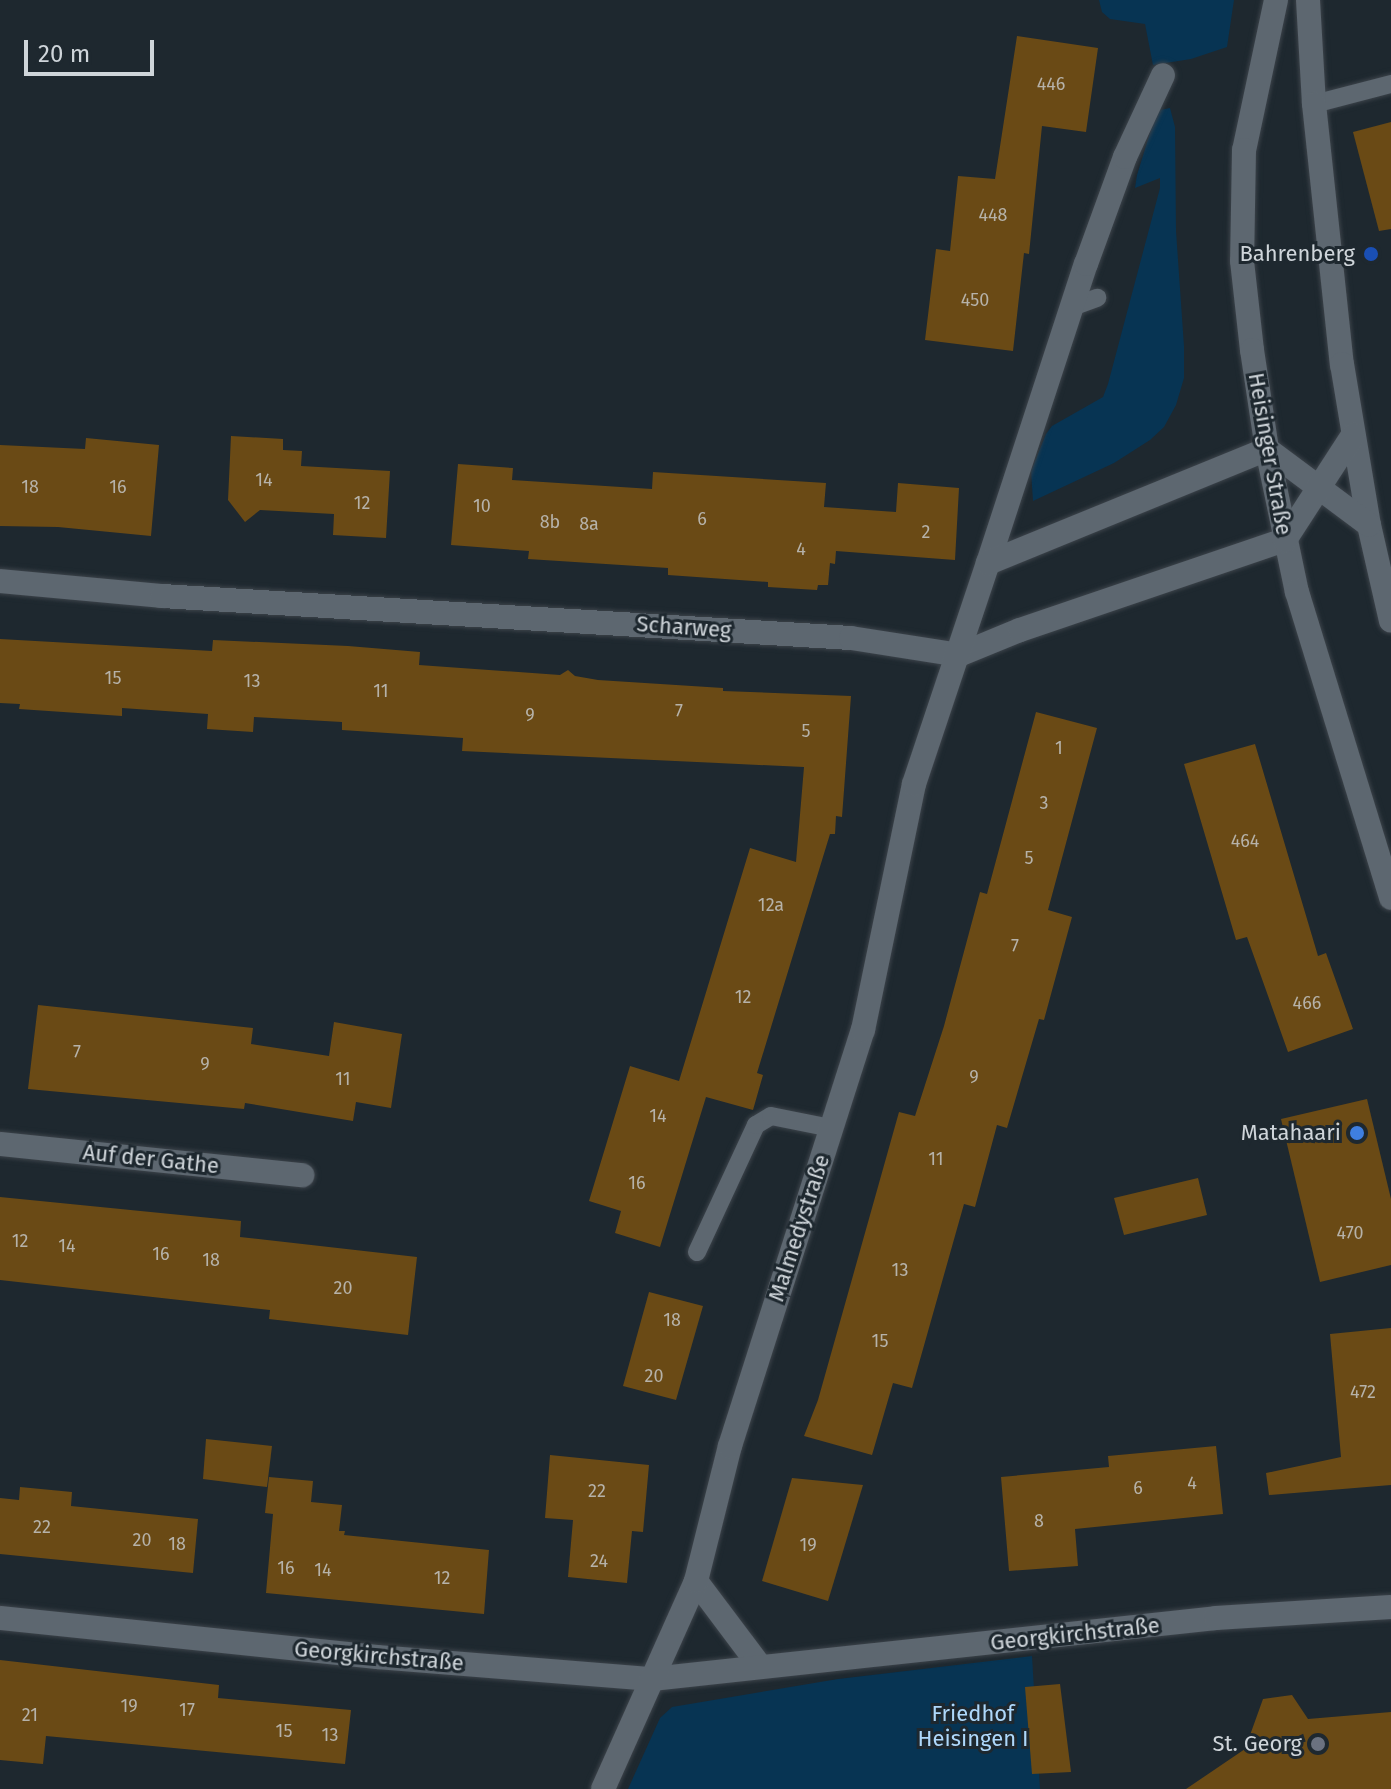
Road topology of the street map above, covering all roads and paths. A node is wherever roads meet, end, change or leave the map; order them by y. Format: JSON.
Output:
{"nodes":[{"id":1,"x":1276,"y":0,"type":"edge"},
{"id":2,"x":1308,"y":0,"type":"edge"},
{"id":3,"x":1163,"y":75,"type":"dead end"},
{"id":4,"x":1391,"y":84,"type":"edge"},
{"id":5,"x":1314,"y":104,"type":"junction"},
{"id":6,"x":1097,"y":298,"type":"dead end"},
{"id":7,"x":1072,"y":307,"type":"junction"},
{"id":8,"x":1353,"y":435,"type":"junction"},
{"id":9,"x":1267,"y":449,"type":"junction"},
{"id":10,"x":1318,"y":486,"type":"junction"},
{"id":11,"x":1369,"y":525,"type":"junction"},
{"id":12,"x":1285,"y":540,"type":"junction"},
{"id":13,"x":988,"y":563,"type":"junction"},
{"id":14,"x":0,"y":581,"type":"edge"},
{"id":15,"x":1391,"y":621,"type":"edge"},
{"id":16,"x":959,"y":655,"type":"junction"},
{"id":17,"x":1391,"y":898,"type":"edge"},
{"id":18,"x":831,"y":1128,"type":"junction"},
{"id":19,"x":0,"y":1144,"type":"edge"},
{"id":20,"x":302,"y":1175,"type":"dead end"},
{"id":21,"x":697,"y":1252,"type":"dead end"},
{"id":22,"x":696,"y":1581,"type":"junction"},
{"id":23,"x":1391,"y":1607,"type":"edge"},
{"id":24,"x":0,"y":1618,"type":"edge"},
{"id":25,"x":759,"y":1665,"type":"junction"},
{"id":26,"x":652,"y":1679,"type":"junction"},
{"id":27,"x":603,"y":1789,"type":"edge"}],
"edges":[{"from":1,"to":9,"type":"street","name":"Heisinger Straße"},
{"from":2,"to":5,"type":"street"},
{"from":3,"to":7,"type":"street"},
{"from":4,"to":5,"type":"lane"},
{"from":5,"to":8,"type":"street"},
{"from":6,"to":7,"type":"lane"},
{"from":7,"to":13,"type":"street"},
{"from":8,"to":10,"type":"street"},
{"from":8,"to":11,"type":"street"},
{"from":9,"to":10,"type":"street"},
{"from":9,"to":12,"type":"street","name":"Heisinger Straße"},
{"from":9,"to":13,"type":"street"},
{"from":10,"to":11,"type":"street"},
{"from":10,"to":12,"type":"street"},
{"from":11,"to":15,"type":"street"},
{"from":12,"to":16,"type":"street"},
{"from":12,"to":17,"type":"street","name":"Heisinger Straße"},
{"from":13,"to":16,"type":"street"},
{"from":14,"to":16,"type":"street","name":"Scharweg"},
{"from":16,"to":18,"type":"street","name":"Malmedystraße"},
{"from":18,"to":21,"type":"lane"},
{"from":18,"to":22,"type":"street","name":"Malmedystraße"},
{"from":19,"to":20,"type":"street","name":"Auf der Gathe"},
{"from":22,"to":25,"type":"street"},
{"from":22,"to":26,"type":"street","name":"Malmedystraße"},
{"from":23,"to":25,"type":"street","name":"Georgkirchstraße"},
{"from":24,"to":26,"type":"street","name":"Georgkirchstraße"},
{"from":25,"to":26,"type":"street","name":"Georgkirchstraße"},
{"from":26,"to":27,"type":"street","name":"Malmedystraße"}]}
